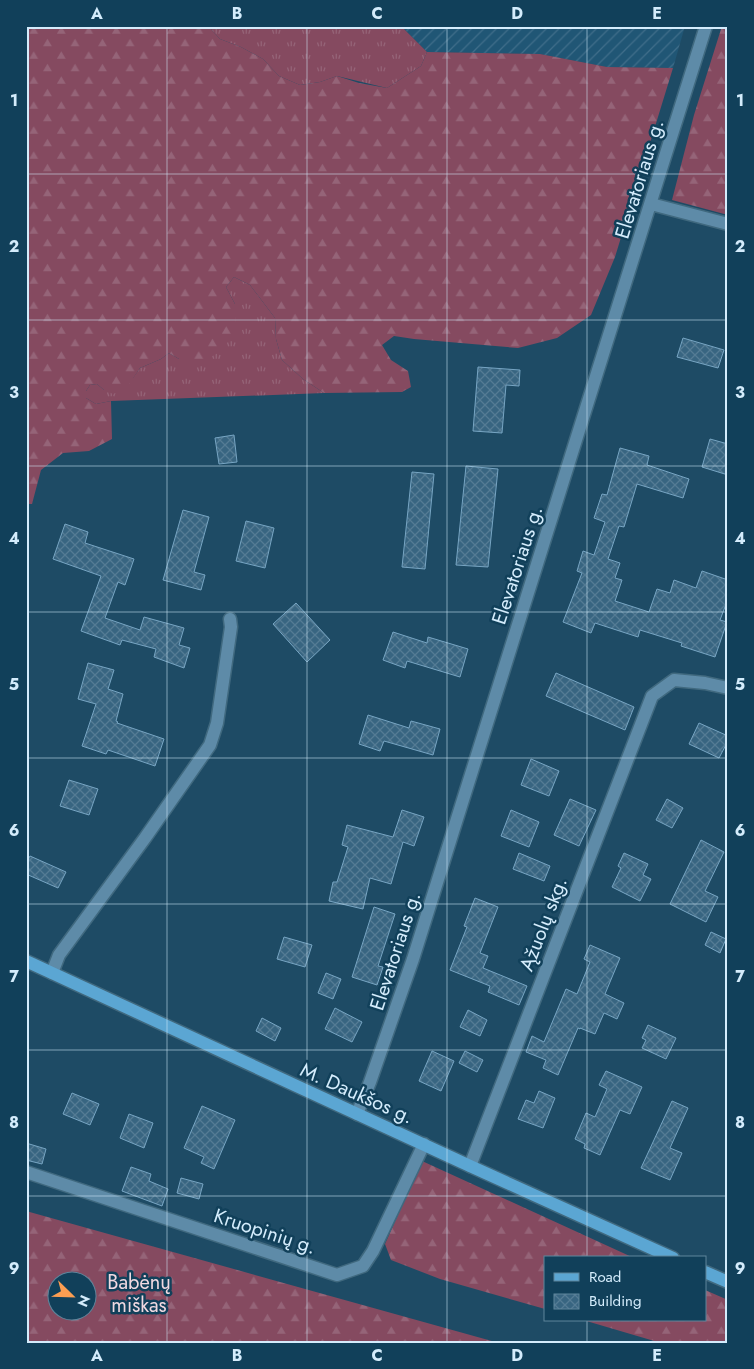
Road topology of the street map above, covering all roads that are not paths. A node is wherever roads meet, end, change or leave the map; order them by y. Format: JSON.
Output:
{"nodes":[{"id":1,"x":706,"y":26,"type":"edge"},
{"id":2,"x":652,"y":204,"type":"junction"},
{"id":3,"x":728,"y":224,"type":"edge"},
{"id":4,"x":230,"y":619,"type":"dead end"},
{"id":5,"x":728,"y":688,"type":"edge"},
{"id":6,"x":26,"y":961,"type":"edge"},
{"id":7,"x":52,"y":973,"type":"junction"},
{"id":8,"x":357,"y":1114,"type":"junction"},
{"id":9,"x":424,"y":1144,"type":"junction"},
{"id":10,"x":470,"y":1166,"type":"junction"},
{"id":11,"x":26,"y":1172,"type":"edge"},
{"id":12,"x":670,"y":1256,"type":"edge"},
{"id":13,"x":706,"y":1272,"type":"edge"},
{"id":14,"x":728,"y":1282,"type":"edge"}],
"edges":[{"from":1,"to":2,"type":"street","name":"Elevatoriaus g."},
{"from":2,"to":3,"type":"street"},
{"from":2,"to":8,"type":"street","name":"Elevatoriaus g."},
{"from":4,"to":7,"type":"street"},
{"from":5,"to":10,"type":"street","name":"Ąžuolų skg."},
{"from":6,"to":7,"type":"main road","name":"M. Daukšos g."},
{"from":7,"to":8,"type":"main road","name":"M. Daukšos g."},
{"from":8,"to":9,"type":"main road","name":"M. Daukšos g."},
{"from":9,"to":10,"type":"main road","name":"M. Daukšos g."},
{"from":9,"to":11,"type":"street","name":"Kruopinių g."},
{"from":10,"to":12,"type":"main road","name":"M. Daukšos g."},
{"from":13,"to":14,"type":"main road"}]}
